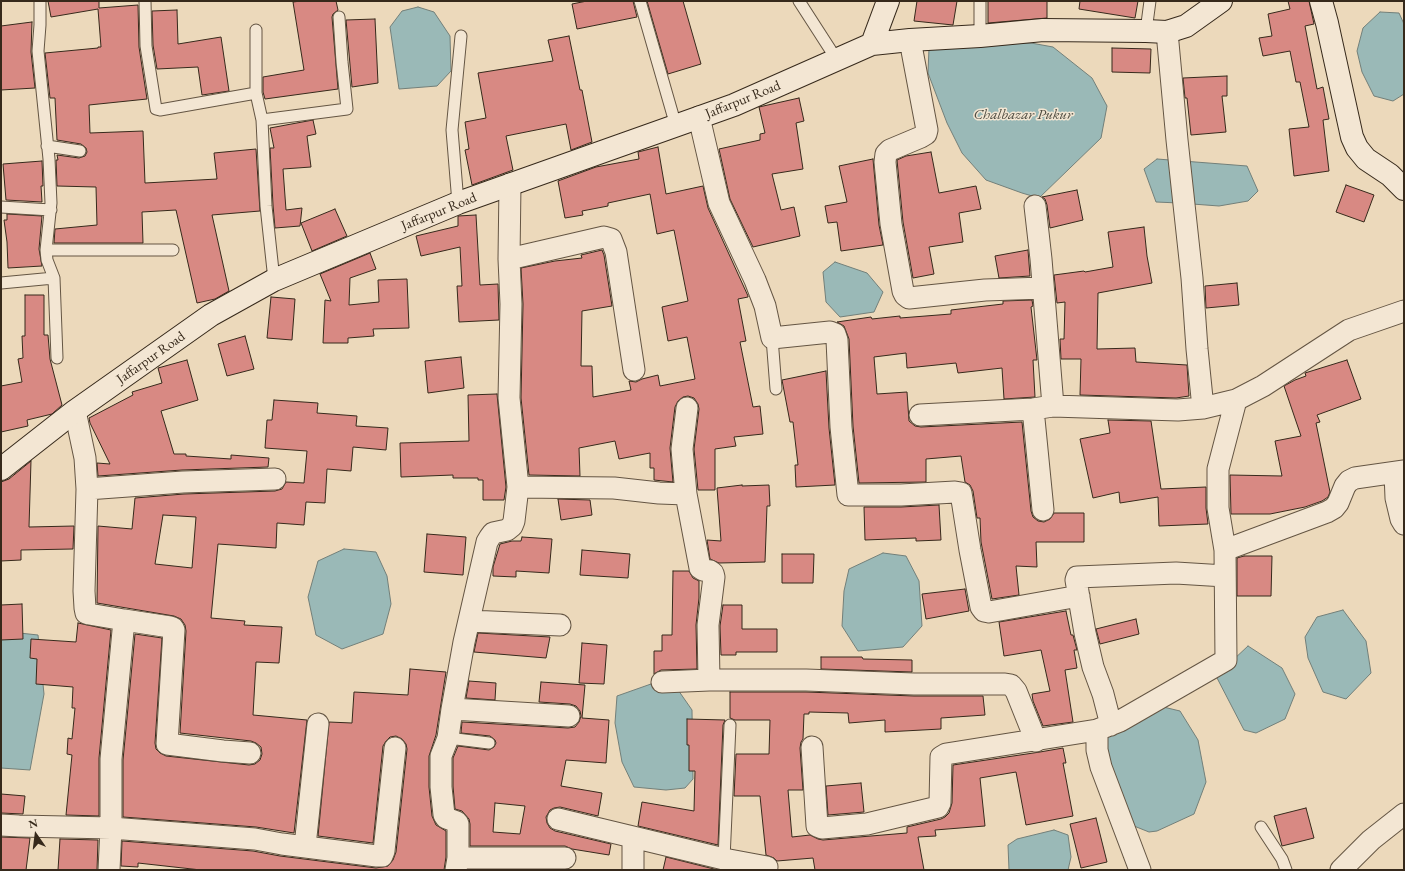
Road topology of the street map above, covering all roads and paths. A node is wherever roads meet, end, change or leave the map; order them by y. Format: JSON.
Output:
{"nodes":[{"id":1,"x":40,"y":1,"type":"edge"},
{"id":2,"x":145,"y":1,"type":"edge"},
{"id":3,"x":640,"y":1,"type":"edge"},
{"id":4,"x":799,"y":1,"type":"edge"},
{"id":5,"x":888,"y":1,"type":"edge"},
{"id":6,"x":980,"y":1,"type":"edge"},
{"id":7,"x":1150,"y":1,"type":"edge"},
{"id":8,"x":1222,"y":1,"type":"edge"},
{"id":9,"x":1321,"y":1,"type":"edge"},
{"id":10,"x":339,"y":17,"type":"dead end"},
{"id":11,"x":256,"y":30,"type":"dead end"},
{"id":12,"x":1146,"y":31,"type":"junction"},
{"id":13,"x":1167,"y":32,"type":"junction"},
{"id":14,"x":461,"y":36,"type":"dead end"},
{"id":15,"x":980,"y":36,"type":"junction"},
{"id":16,"x":910,"y":40,"type":"junction"},
{"id":17,"x":872,"y":44,"type":"junction"},
{"id":18,"x":837,"y":60,"type":"junction"},
{"id":19,"x":256,"y":93,"type":"junction"},
{"id":20,"x":699,"y":117,"type":"junction"},
{"id":21,"x":262,"y":120,"type":"junction"},
{"id":22,"x":676,"y":126,"type":"junction"},
{"id":23,"x":47,"y":146,"type":"junction"},
{"id":24,"x":80,"y":151,"type":"dead end"},
{"id":25,"x":1399,"y":179,"type":"edge"},
{"id":26,"x":510,"y":184,"type":"junction"},
{"id":27,"x":458,"y":203,"type":"junction"},
{"id":28,"x":1035,"y":206,"type":"dead end"},
{"id":29,"x":1,"y":207,"type":"edge"},
{"id":30,"x":51,"y":210,"type":"junction"},
{"id":31,"x":46,"y":250,"type":"junction"},
{"id":32,"x":174,"y":250,"type":"dead end"},
{"id":33,"x":509,"y":259,"type":"junction"},
{"id":34,"x":54,"y":278,"type":"junction"},
{"id":35,"x":274,"y":280,"type":"junction"},
{"id":36,"x":1,"y":283,"type":"edge"},
{"id":37,"x":1043,"y":288,"type":"junction"},
{"id":38,"x":1404,"y":311,"type":"edge"},
{"id":39,"x":772,"y":338,"type":"junction"},
{"id":40,"x":57,"y":358,"type":"dead end"},
{"id":41,"x":634,"y":370,"type":"dead end"},
{"id":42,"x":776,"y":390,"type":"dead end"},
{"id":43,"x":1236,"y":400,"type":"junction"},
{"id":44,"x":687,"y":408,"type":"dead end"},
{"id":45,"x":1043,"y":408,"type":"junction"},
{"id":46,"x":1203,"y":408,"type":"junction"},
{"id":47,"x":75,"y":411,"type":"junction"},
{"id":48,"x":920,"y":415,"type":"dead end"},
{"id":49,"x":1,"y":469,"type":"edge"},
{"id":50,"x":1400,"y":472,"type":"edge"},
{"id":51,"x":275,"y":479,"type":"dead end"},
{"id":52,"x":518,"y":486,"type":"junction"},
{"id":53,"x":87,"y":489,"type":"junction"},
{"id":54,"x":686,"y":494,"type":"junction"},
{"id":55,"x":1043,"y":510,"type":"dead end"},
{"id":56,"x":1404,"y":524,"type":"edge"},
{"id":57,"x":1225,"y":550,"type":"junction"},
{"id":58,"x":1225,"y":576,"type":"junction"},
{"id":59,"x":1079,"y":596,"type":"junction"},
{"id":60,"x":124,"y":620,"type":"junction"},
{"id":61,"x":469,"y":621,"type":"junction"},
{"id":62,"x":560,"y":625,"type":"dead end"},
{"id":63,"x":709,"y":680,"type":"junction"},
{"id":64,"x":662,"y":682,"type":"dead end"},
{"id":65,"x":452,"y":710,"type":"junction"},
{"id":66,"x":569,"y":716,"type":"dead end"},
{"id":67,"x":318,"y":724,"type":"dead end"},
{"id":68,"x":730,"y":725,"type":"dead end"},
{"id":69,"x":1104,"y":728,"type":"junction"},
{"id":70,"x":448,"y":738,"type":"junction"},
{"id":71,"x":1036,"y":741,"type":"junction"},
{"id":72,"x":489,"y":743,"type":"dead end"},
{"id":73,"x":812,"y":747,"type":"dead end"},
{"id":74,"x":395,"y":748,"type":"dead end"},
{"id":75,"x":250,"y":753,"type":"dead end"},
{"id":76,"x":1404,"y":814,"type":"edge"},
{"id":77,"x":558,"y":820,"type":"dead end"},
{"id":78,"x":1,"y":825,"type":"edge"},
{"id":79,"x":1260,"y":827,"type":"dead end"},
{"id":80,"x":111,"y":828,"type":"junction"},
{"id":81,"x":633,"y":837,"type":"junction"},
{"id":82,"x":305,"y":846,"type":"junction"},
{"id":83,"x":565,"y":858,"type":"dead end"},
{"id":84,"x":724,"y":859,"type":"junction"},
{"id":85,"x":457,"y":864,"type":"edge"},
{"id":86,"x":768,"y":867,"type":"dead end"},
{"id":87,"x":109,"y":870,"type":"edge"},
{"id":88,"x":633,"y":870,"type":"edge"},
{"id":89,"x":1140,"y":870,"type":"edge"},
{"id":90,"x":1286,"y":870,"type":"edge"},
{"id":91,"x":1341,"y":870,"type":"edge"}],
"edges":[{"from":1,"to":23,"type":"lane"},
{"from":2,"to":19,"type":"lane"},
{"from":3,"to":22,"type":"lane"},
{"from":4,"to":18,"type":"lane"},
{"from":5,"to":17,"type":"street"},
{"from":6,"to":15,"type":"lane"},
{"from":7,"to":12,"type":"lane"},
{"from":8,"to":13,"type":"street"},
{"from":9,"to":25,"type":"street"},
{"from":10,"to":21,"type":"lane"},
{"from":11,"to":19,"type":"lane"},
{"from":12,"to":13,"type":"street","name":"Jaffarpur Road"},
{"from":12,"to":15,"type":"street","name":"Jaffarpur Road"},
{"from":13,"to":46,"type":"street"},
{"from":14,"to":27,"type":"lane"},
{"from":15,"to":16,"type":"street","name":"Jaffarpur Road"},
{"from":16,"to":17,"type":"street","name":"Jaffarpur Road"},
{"from":16,"to":37,"type":"street"},
{"from":17,"to":18,"type":"street","name":"Jaffarpur Road"},
{"from":18,"to":20,"type":"street","name":"Jaffarpur Road"},
{"from":19,"to":21,"type":"lane"},
{"from":20,"to":22,"type":"street","name":"Jaffarpur Road"},
{"from":20,"to":39,"type":"street"},
{"from":21,"to":35,"type":"lane"},
{"from":22,"to":26,"type":"street","name":"Jaffarpur Road"},
{"from":23,"to":24,"type":"lane"},
{"from":23,"to":30,"type":"lane"},
{"from":26,"to":27,"type":"street","name":"Jaffarpur Road"},
{"from":26,"to":33,"type":"street"},
{"from":27,"to":35,"type":"street","name":"Jaffarpur Road"},
{"from":28,"to":37,"type":"street"},
{"from":29,"to":30,"type":"lane"},
{"from":30,"to":31,"type":"lane"},
{"from":31,"to":32,"type":"lane"},
{"from":31,"to":34,"type":"lane"},
{"from":33,"to":41,"type":"street"},
{"from":33,"to":52,"type":"street"},
{"from":34,"to":36,"type":"lane"},
{"from":34,"to":40,"type":"lane"},
{"from":35,"to":47,"type":"street","name":"Jaffarpur Road"},
{"from":37,"to":45,"type":"street"},
{"from":38,"to":43,"type":"street"},
{"from":39,"to":42,"type":"lane"},
{"from":39,"to":59,"type":"street"},
{"from":43,"to":46,"type":"street"},
{"from":43,"to":57,"type":"street"},
{"from":44,"to":54,"type":"street"},
{"from":45,"to":46,"type":"street"},
{"from":45,"to":48,"type":"street"},
{"from":45,"to":55,"type":"street"},
{"from":47,"to":49,"type":"street","name":"Jaffarpur Road"},
{"from":47,"to":53,"type":"street"},
{"from":50,"to":56,"type":"street"},
{"from":50,"to":57,"type":"street"},
{"from":51,"to":53,"type":"street"},
{"from":52,"to":54,"type":"street"},
{"from":52,"to":61,"type":"street"},
{"from":53,"to":60,"type":"street"},
{"from":54,"to":63,"type":"street"},
{"from":57,"to":58,"type":"street"},
{"from":58,"to":59,"type":"street"},
{"from":58,"to":69,"type":"street"},
{"from":59,"to":69,"type":"street"},
{"from":60,"to":75,"type":"street"},
{"from":60,"to":80,"type":"street"},
{"from":61,"to":62,"type":"street"},
{"from":61,"to":65,"type":"street"},
{"from":63,"to":64,"type":"street"},
{"from":63,"to":71,"type":"street"},
{"from":65,"to":66,"type":"street"},
{"from":65,"to":70,"type":"street"},
{"from":67,"to":82,"type":"street"},
{"from":68,"to":84,"type":"lane"},
{"from":69,"to":71,"type":"street"},
{"from":69,"to":89,"type":"street"},
{"from":70,"to":72,"type":"lane"},
{"from":70,"to":85,"type":"street"},
{"from":71,"to":73,"type":"street"},
{"from":74,"to":82,"type":"street"},
{"from":76,"to":91,"type":"street"},
{"from":77,"to":81,"type":"street"},
{"from":78,"to":80,"type":"street"},
{"from":79,"to":90,"type":"lane"},
{"from":80,"to":82,"type":"street"},
{"from":80,"to":87,"type":"street"},
{"from":81,"to":84,"type":"street"},
{"from":81,"to":88,"type":"street"},
{"from":83,"to":85,"type":"street"},
{"from":84,"to":86,"type":"street"}]}
